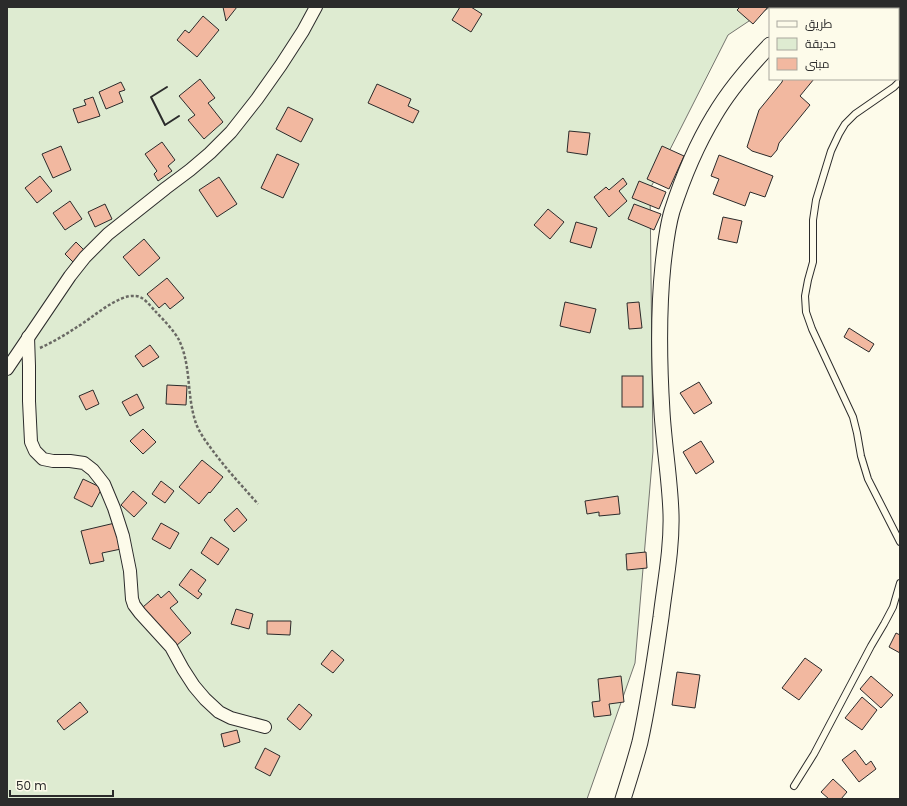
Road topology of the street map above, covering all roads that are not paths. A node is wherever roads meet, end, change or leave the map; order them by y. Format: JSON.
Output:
{"nodes":[{"id":1,"x":316,"y":7,"type":"edge"},
{"id":2,"x":769,"y":46,"type":"edge"},
{"id":3,"x":900,"y":81,"type":"edge"},
{"id":4,"x":28,"y":337,"type":"junction"},
{"id":5,"x":7,"y":369,"type":"edge"},
{"id":6,"x":900,"y":542,"type":"edge"},
{"id":7,"x":900,"y":583,"type":"edge"},
{"id":8,"x":265,"y":727,"type":"dead end"},
{"id":9,"x":794,"y":786,"type":"dead end"},
{"id":10,"x":623,"y":799,"type":"edge"}],
"edges":[{"from":1,"to":4,"type":"street"},
{"from":2,"to":10,"type":"street"},
{"from":3,"to":6,"type":"lane"},
{"from":4,"to":5,"type":"street"},
{"from":4,"to":8,"type":"street"},
{"from":7,"to":9,"type":"lane"}]}
